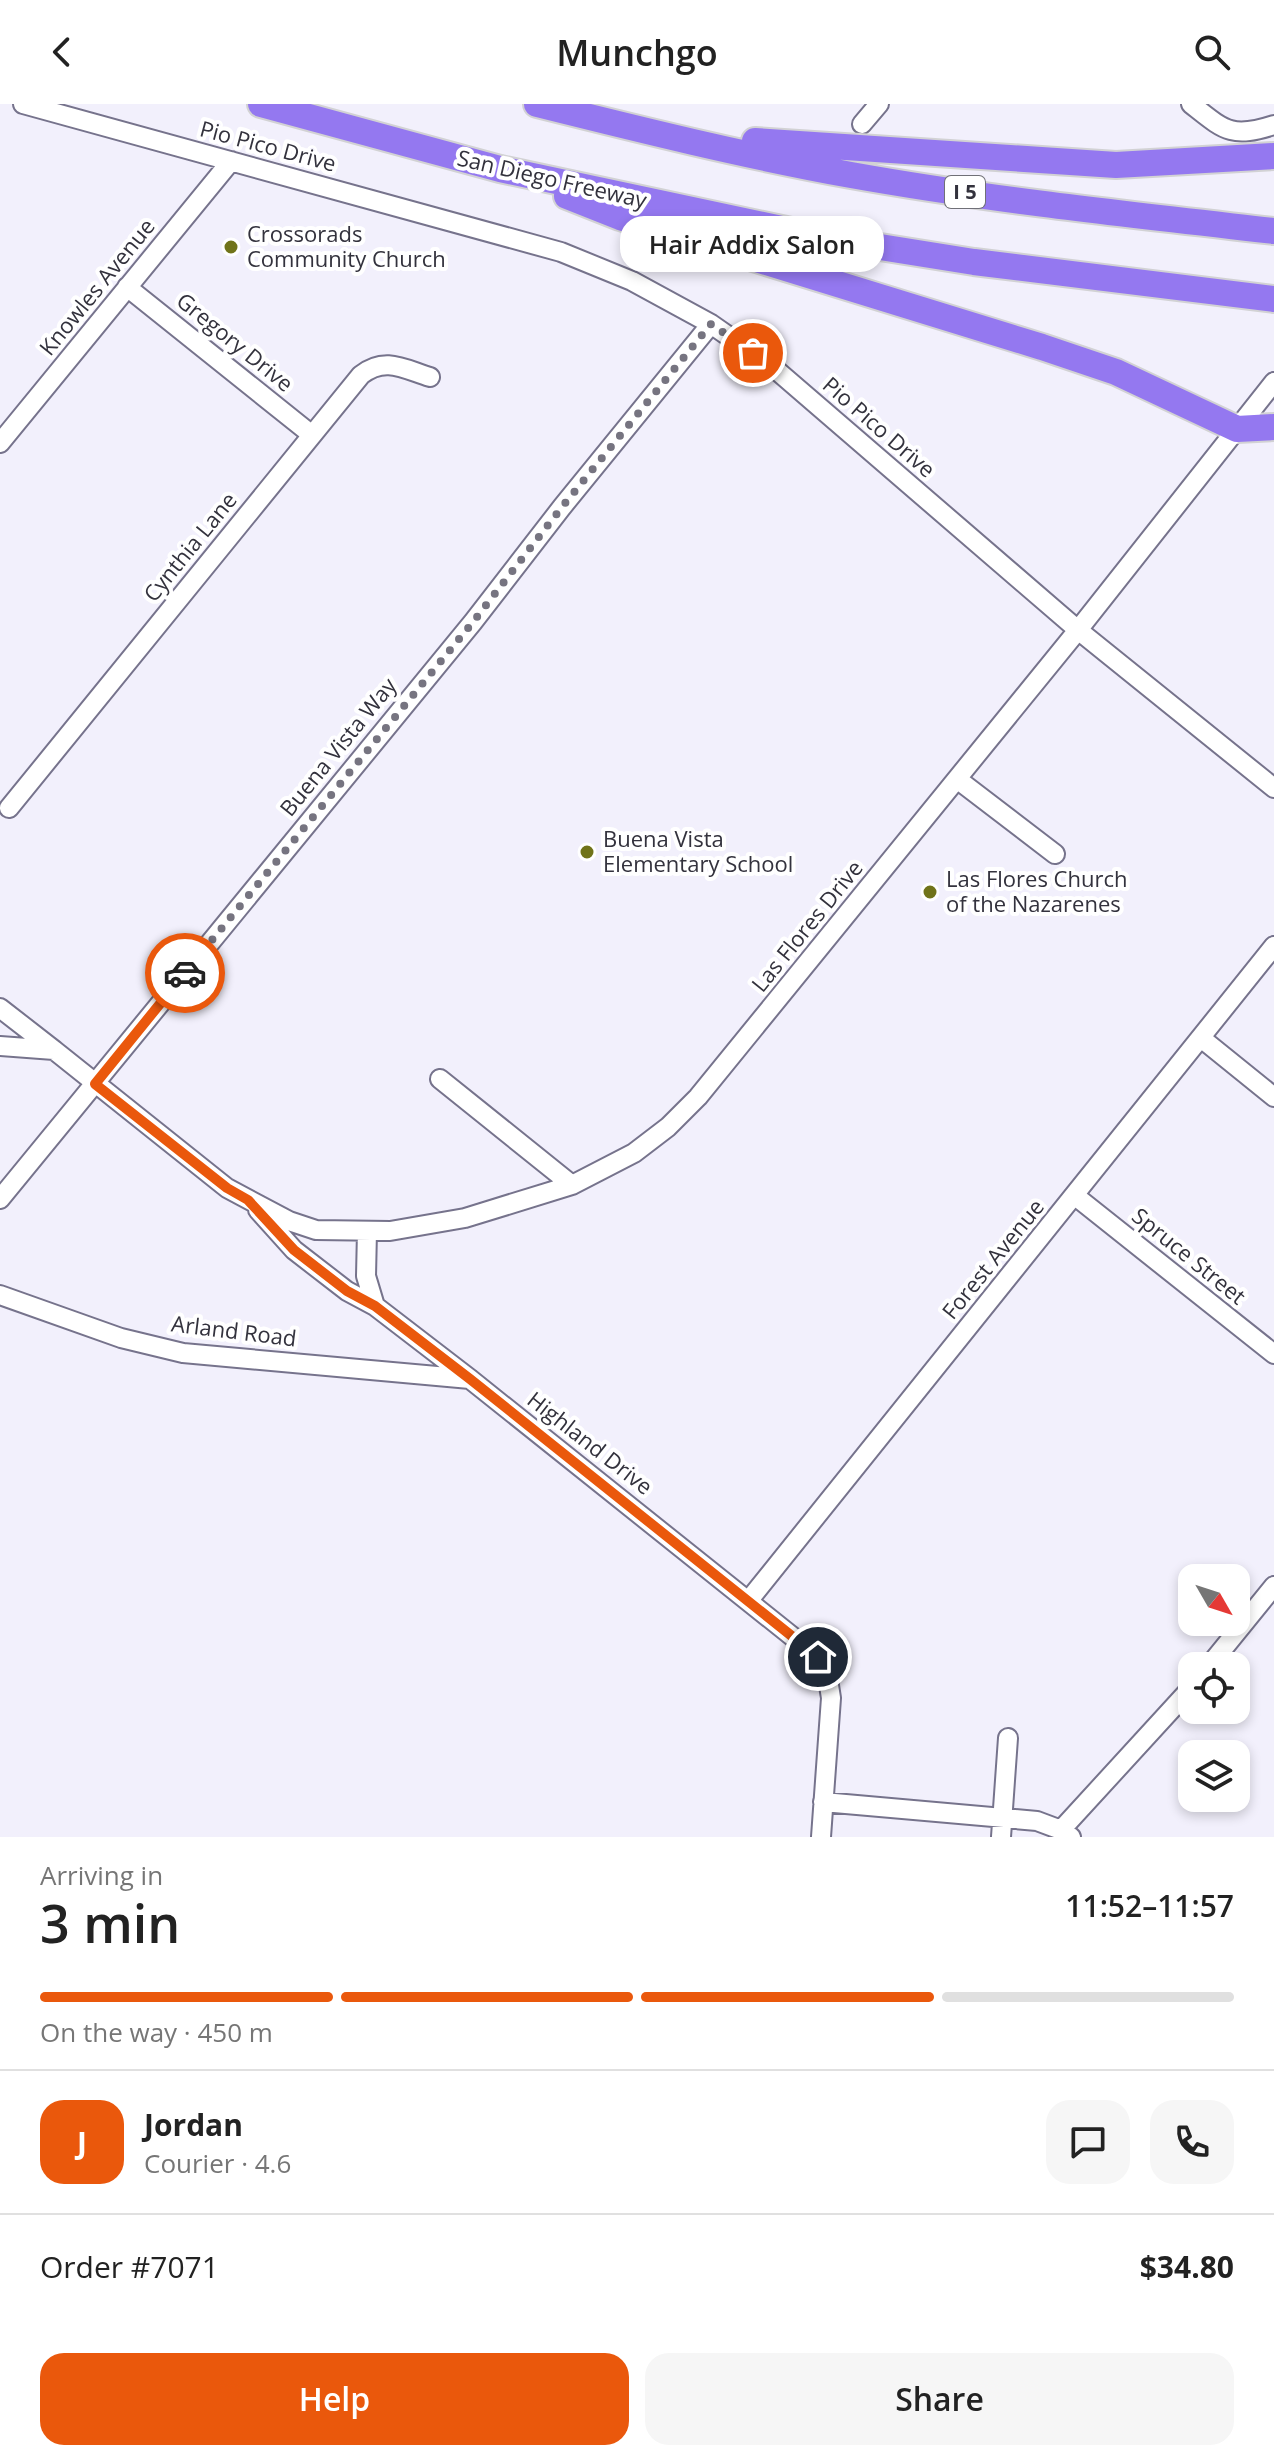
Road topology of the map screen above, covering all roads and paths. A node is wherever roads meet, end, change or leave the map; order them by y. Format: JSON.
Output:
{"nodes":[{"id":1,"x":23,"y":104,"type":"edge"},
{"id":2,"x":261,"y":104,"type":"edge"},
{"id":3,"x":537,"y":104,"type":"edge"},
{"id":4,"x":879,"y":104,"type":"edge"},
{"id":5,"x":1191,"y":104,"type":"edge"},
{"id":6,"x":862,"y":124,"type":"dead end"},
{"id":7,"x":1274,"y":125,"type":"edge"},
{"id":8,"x":660,"y":135,"type":"junction"},
{"id":9,"x":1274,"y":156,"type":"edge"},
{"id":10,"x":231,"y":161,"type":"junction"},
{"id":11,"x":500,"y":169,"type":"junction"},
{"id":12,"x":1274,"y":231,"type":"edge"},
{"id":13,"x":127,"y":287,"type":"junction"},
{"id":14,"x":1274,"y":299,"type":"edge"},
{"id":15,"x":711,"y":324,"type":"junction"},
{"id":16,"x":430,"y":377,"type":"dead end"},
{"id":17,"x":1274,"y":382,"type":"edge"},
{"id":18,"x":1274,"y":427,"type":"edge"},
{"id":19,"x":1237,"y":429,"type":"junction"},
{"id":20,"x":312,"y":435,"type":"junction"},
{"id":21,"x":0,"y":443,"type":"edge"},
{"id":22,"x":1078,"y":630,"type":"junction"},
{"id":23,"x":957,"y":779,"type":"junction"},
{"id":24,"x":1274,"y":788,"type":"edge"},
{"id":25,"x":9,"y":808,"type":"dead end"},
{"id":26,"x":1055,"y":854,"type":"dead end"},
{"id":27,"x":1274,"y":946,"type":"edge"},
{"id":28,"x":0,"y":1008,"type":"edge"},
{"id":29,"x":1201,"y":1038,"type":"junction"},
{"id":30,"x":0,"y":1046,"type":"edge"},
{"id":31,"x":54,"y":1050,"type":"junction"},
{"id":32,"x":440,"y":1079,"type":"dead end"},
{"id":33,"x":95,"y":1084,"type":"junction"},
{"id":34,"x":1274,"y":1097,"type":"edge"},
{"id":35,"x":572,"y":1185,"type":"junction"},
{"id":36,"x":1074,"y":1195,"type":"junction"},
{"id":37,"x":0,"y":1199,"type":"edge"},
{"id":38,"x":248,"y":1200,"type":"junction"},
{"id":39,"x":367,"y":1231,"type":"junction"},
{"id":40,"x":0,"y":1295,"type":"edge"},
{"id":41,"x":375,"y":1306,"type":"junction"},
{"id":42,"x":1274,"y":1354,"type":"edge"},
{"id":43,"x":470,"y":1379,"type":"junction"},
{"id":44,"x":1274,"y":1586,"type":"edge"},
{"id":45,"x":749,"y":1600,"type":"junction"},
{"id":46,"x":1220,"y":1652,"type":"edge"},
{"id":47,"x":1178,"y":1703,"type":"edge"},
{"id":48,"x":1008,"y":1738,"type":"dead end"},
{"id":49,"x":823,"y":1802,"type":"junction"},
{"id":50,"x":1001,"y":1828,"type":"edge"},
{"id":51,"x":1066,"y":1833,"type":"edge"},
{"id":52,"x":821,"y":1837,"type":"edge"}],
"edges":[{"from":1,"to":10,"type":"street","name":"Pio Pico Drive"},
{"from":2,"to":11,"type":"highway","name":"San Diego Freeway"},
{"from":3,"to":8,"type":"highway","number":"I 5"},
{"from":4,"to":6,"type":"street"},
{"from":5,"to":7,"type":"street"},
{"from":8,"to":9,"type":"highway"},
{"from":8,"to":12,"type":"highway","number":"I 5"},
{"from":10,"to":13,"type":"street","name":"Knowles Avenue"},
{"from":10,"to":15,"type":"street","name":"Pio Pico Drive"},
{"from":11,"to":14,"type":"highway","name":"San Diego Freeway"},
{"from":11,"to":19,"type":"highway"},
{"from":13,"to":20,"type":"street","name":"Gregory Drive"},
{"from":13,"to":21,"type":"street","name":"Knowles Avenue"},
{"from":15,"to":22,"type":"street","name":"Pio Pico Drive"},
{"from":15,"to":33,"type":"street","name":"Buena Vista Way"},
{"from":16,"to":20,"type":"street","name":"Cynthia Lane"},
{"from":17,"to":19,"type":"street","name":"Las Flores Drive"},
{"from":18,"to":19,"type":"highway"},
{"from":19,"to":22,"type":"street","name":"Las Flores Drive"},
{"from":20,"to":25,"type":"street","name":"Cynthia Lane"},
{"from":22,"to":23,"type":"street","name":"Las Flores Drive"},
{"from":22,"to":24,"type":"street","name":"Pio Pico Drive"},
{"from":23,"to":26,"type":"street"},
{"from":23,"to":35,"type":"street","name":"Las Flores Drive"},
{"from":27,"to":29,"type":"street","name":"Forest Avenue"},
{"from":28,"to":31,"type":"street"},
{"from":29,"to":34,"type":"street"},
{"from":29,"to":36,"type":"street","name":"Forest Avenue"},
{"from":30,"to":31,"type":"street"},
{"from":31,"to":33,"type":"street"},
{"from":32,"to":35,"type":"street"},
{"from":33,"to":37,"type":"street","name":"Buena Vista Way"},
{"from":33,"to":38,"type":"street","name":"Las Flores Drive"},
{"from":35,"to":39,"type":"street","name":"Las Flores Drive"},
{"from":36,"to":42,"type":"street","name":"Spruce Street"},
{"from":36,"to":45,"type":"street","name":"Forest Avenue"},
{"from":38,"to":39,"type":"street","name":"Las Flores Drive"},
{"from":38,"to":41,"type":"street","name":"Highland Drive"},
{"from":39,"to":41,"type":"street"},
{"from":40,"to":43,"type":"street","name":"Arland Road"},
{"from":41,"to":43,"type":"street","name":"Highland Drive"},
{"from":43,"to":45,"type":"street","name":"Highland Drive"},
{"from":44,"to":46,"type":"street"},
{"from":45,"to":49,"type":"street","name":"Highland Drive"},
{"from":47,"to":51,"type":"street"},
{"from":48,"to":50,"type":"street"},
{"from":49,"to":50,"type":"street"},
{"from":49,"to":52,"type":"street"},
{"from":50,"to":51,"type":"street"}]}
